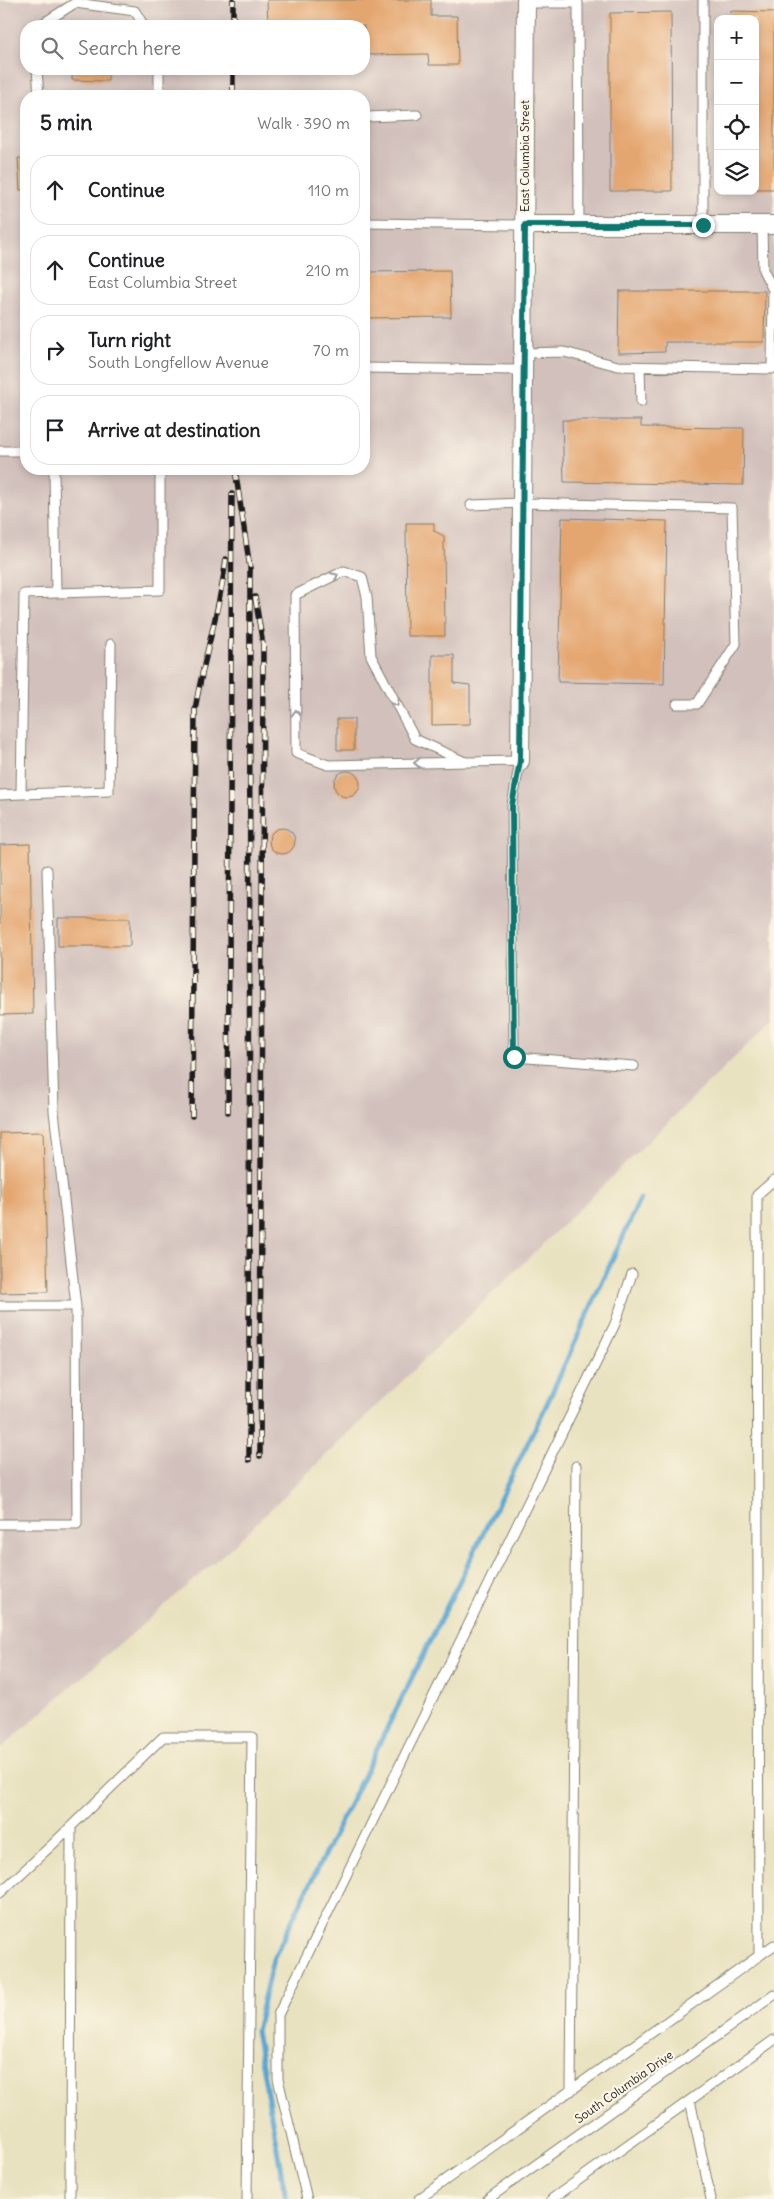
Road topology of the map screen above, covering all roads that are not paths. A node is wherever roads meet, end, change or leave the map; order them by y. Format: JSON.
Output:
{"nodes":[{"id":1,"x":703,"y":1,"type":"dead end"},
{"id":2,"x":526,"y":2,"type":"edge"},
{"id":3,"x":48,"y":20,"type":"edge"},
{"id":4,"x":140,"y":20,"type":"edge"},
{"id":5,"x":37,"y":75,"type":"edge"},
{"id":6,"x":159,"y":75,"type":"edge"},
{"id":7,"x":38,"y":90,"type":"edge"},
{"id":8,"x":159,"y":90,"type":"edge"},
{"id":9,"x":417,"y":115,"type":"dead end"},
{"id":10,"x":370,"y":117,"type":"edge"},
{"id":11,"x":370,"y":223,"type":"edge"},
{"id":12,"x":525,"y":225,"type":"junction"},
{"id":13,"x":579,"y":225,"type":"junction"},
{"id":14,"x":703,"y":225,"type":"junction"},
{"id":15,"x":768,"y":225,"type":"edge"},
{"id":16,"x":524,"y":361,"type":"junction"},
{"id":17,"x":640,"y":367,"type":"junction"},
{"id":18,"x":370,"y":368,"type":"edge"},
{"id":19,"x":641,"y":402,"type":"dead end"},
{"id":20,"x":0,"y":451,"type":"edge"},
{"id":21,"x":20,"y":451,"type":"edge"},
{"id":22,"x":54,"y":475,"type":"edge"},
{"id":23,"x":160,"y":475,"type":"edge"},
{"id":24,"x":523,"y":503,"type":"junction"},
{"id":25,"x":471,"y":505,"type":"dead end"},
{"id":26,"x":56,"y":593,"type":"junction"},
{"id":27,"x":111,"y":644,"type":"dead end"},
{"id":28,"x":677,"y":704,"type":"dead end"},
{"id":29,"x":520,"y":761,"type":"junction"},
{"id":30,"x":466,"y":762,"type":"junction"},
{"id":31,"x":21,"y":794,"type":"junction"},
{"id":32,"x":0,"y":795,"type":"edge"},
{"id":33,"x":48,"y":870,"type":"dead end"},
{"id":34,"x":634,"y":1066,"type":"dead end"},
{"id":35,"x":774,"y":1180,"type":"edge"},
{"id":36,"x":632,"y":1274,"type":"dead end"},
{"id":37,"x":0,"y":1306,"type":"edge"},
{"id":38,"x":76,"y":1306,"type":"junction"},
{"id":39,"x":576,"y":1466,"type":"dead end"},
{"id":40,"x":0,"y":1524,"type":"edge"},
{"id":41,"x":71,"y":1827,"type":"junction"},
{"id":42,"x":0,"y":1893,"type":"edge"},
{"id":43,"x":774,"y":1944,"type":"edge"},
{"id":44,"x":759,"y":1956,"type":"junction"},
{"id":45,"x":774,"y":1995,"type":"edge"},
{"id":46,"x":774,"y":2040,"type":"edge"},
{"id":47,"x":571,"y":2091,"type":"junction"},
{"id":48,"x":690,"y":2100,"type":"junction"},
{"id":49,"x":70,"y":2199,"type":"edge"},
{"id":50,"x":247,"y":2199,"type":"edge"},
{"id":51,"x":307,"y":2199,"type":"edge"},
{"id":52,"x":419,"y":2199,"type":"edge"},
{"id":53,"x":488,"y":2199,"type":"edge"},
{"id":54,"x":552,"y":2199,"type":"edge"},
{"id":55,"x":711,"y":2199,"type":"edge"}],
"edges":[{"from":1,"to":14,"type":"lane"},
{"from":2,"to":12,"type":"street","name":"East Columbia Street"},
{"from":2,"to":13,"type":"lane"},
{"from":3,"to":4,"type":"lane"},
{"from":5,"to":7,"type":"lane"},
{"from":6,"to":8,"type":"lane"},
{"from":9,"to":10,"type":"lane"},
{"from":11,"to":12,"type":"lane"},
{"from":12,"to":13,"type":"street"},
{"from":12,"to":16,"type":"street","name":"East Columbia Street"},
{"from":13,"to":14,"type":"street"},
{"from":14,"to":15,"type":"street"},
{"from":15,"to":17,"type":"lane"},
{"from":16,"to":17,"type":"lane"},
{"from":16,"to":18,"type":"lane"},
{"from":16,"to":24,"type":"street","name":"East Columbia Street"},
{"from":17,"to":19,"type":"lane"},
{"from":20,"to":21,"type":"lane"},
{"from":22,"to":26,"type":"lane"},
{"from":23,"to":26,"type":"lane"},
{"from":24,"to":25,"type":"lane"},
{"from":24,"to":28,"type":"lane"},
{"from":24,"to":29,"type":"street","name":"East Columbia Street"},
{"from":26,"to":31,"type":"lane"},
{"from":27,"to":31,"type":"lane"},
{"from":29,"to":30,"type":"lane"},
{"from":29,"to":34,"type":"lane"},
{"from":30,"to":30,"type":"lane","one_way":true},
{"from":31,"to":32,"type":"lane"},
{"from":33,"to":38,"type":"lane"},
{"from":35,"to":44,"type":"lane"},
{"from":36,"to":51,"type":"lane"},
{"from":37,"to":38,"type":"lane"},
{"from":38,"to":40,"type":"lane"},
{"from":39,"to":47,"type":"lane"},
{"from":41,"to":42,"type":"lane"},
{"from":41,"to":49,"type":"lane"},
{"from":41,"to":50,"type":"lane"},
{"from":43,"to":44,"type":"lane"},
{"from":44,"to":47,"type":"lane"},
{"from":45,"to":53,"type":"lane","name":"South Columbia Drive"},
{"from":46,"to":48,"type":"lane"},
{"from":47,"to":52,"type":"lane"},
{"from":48,"to":54,"type":"lane"},
{"from":48,"to":55,"type":"lane"}]}
